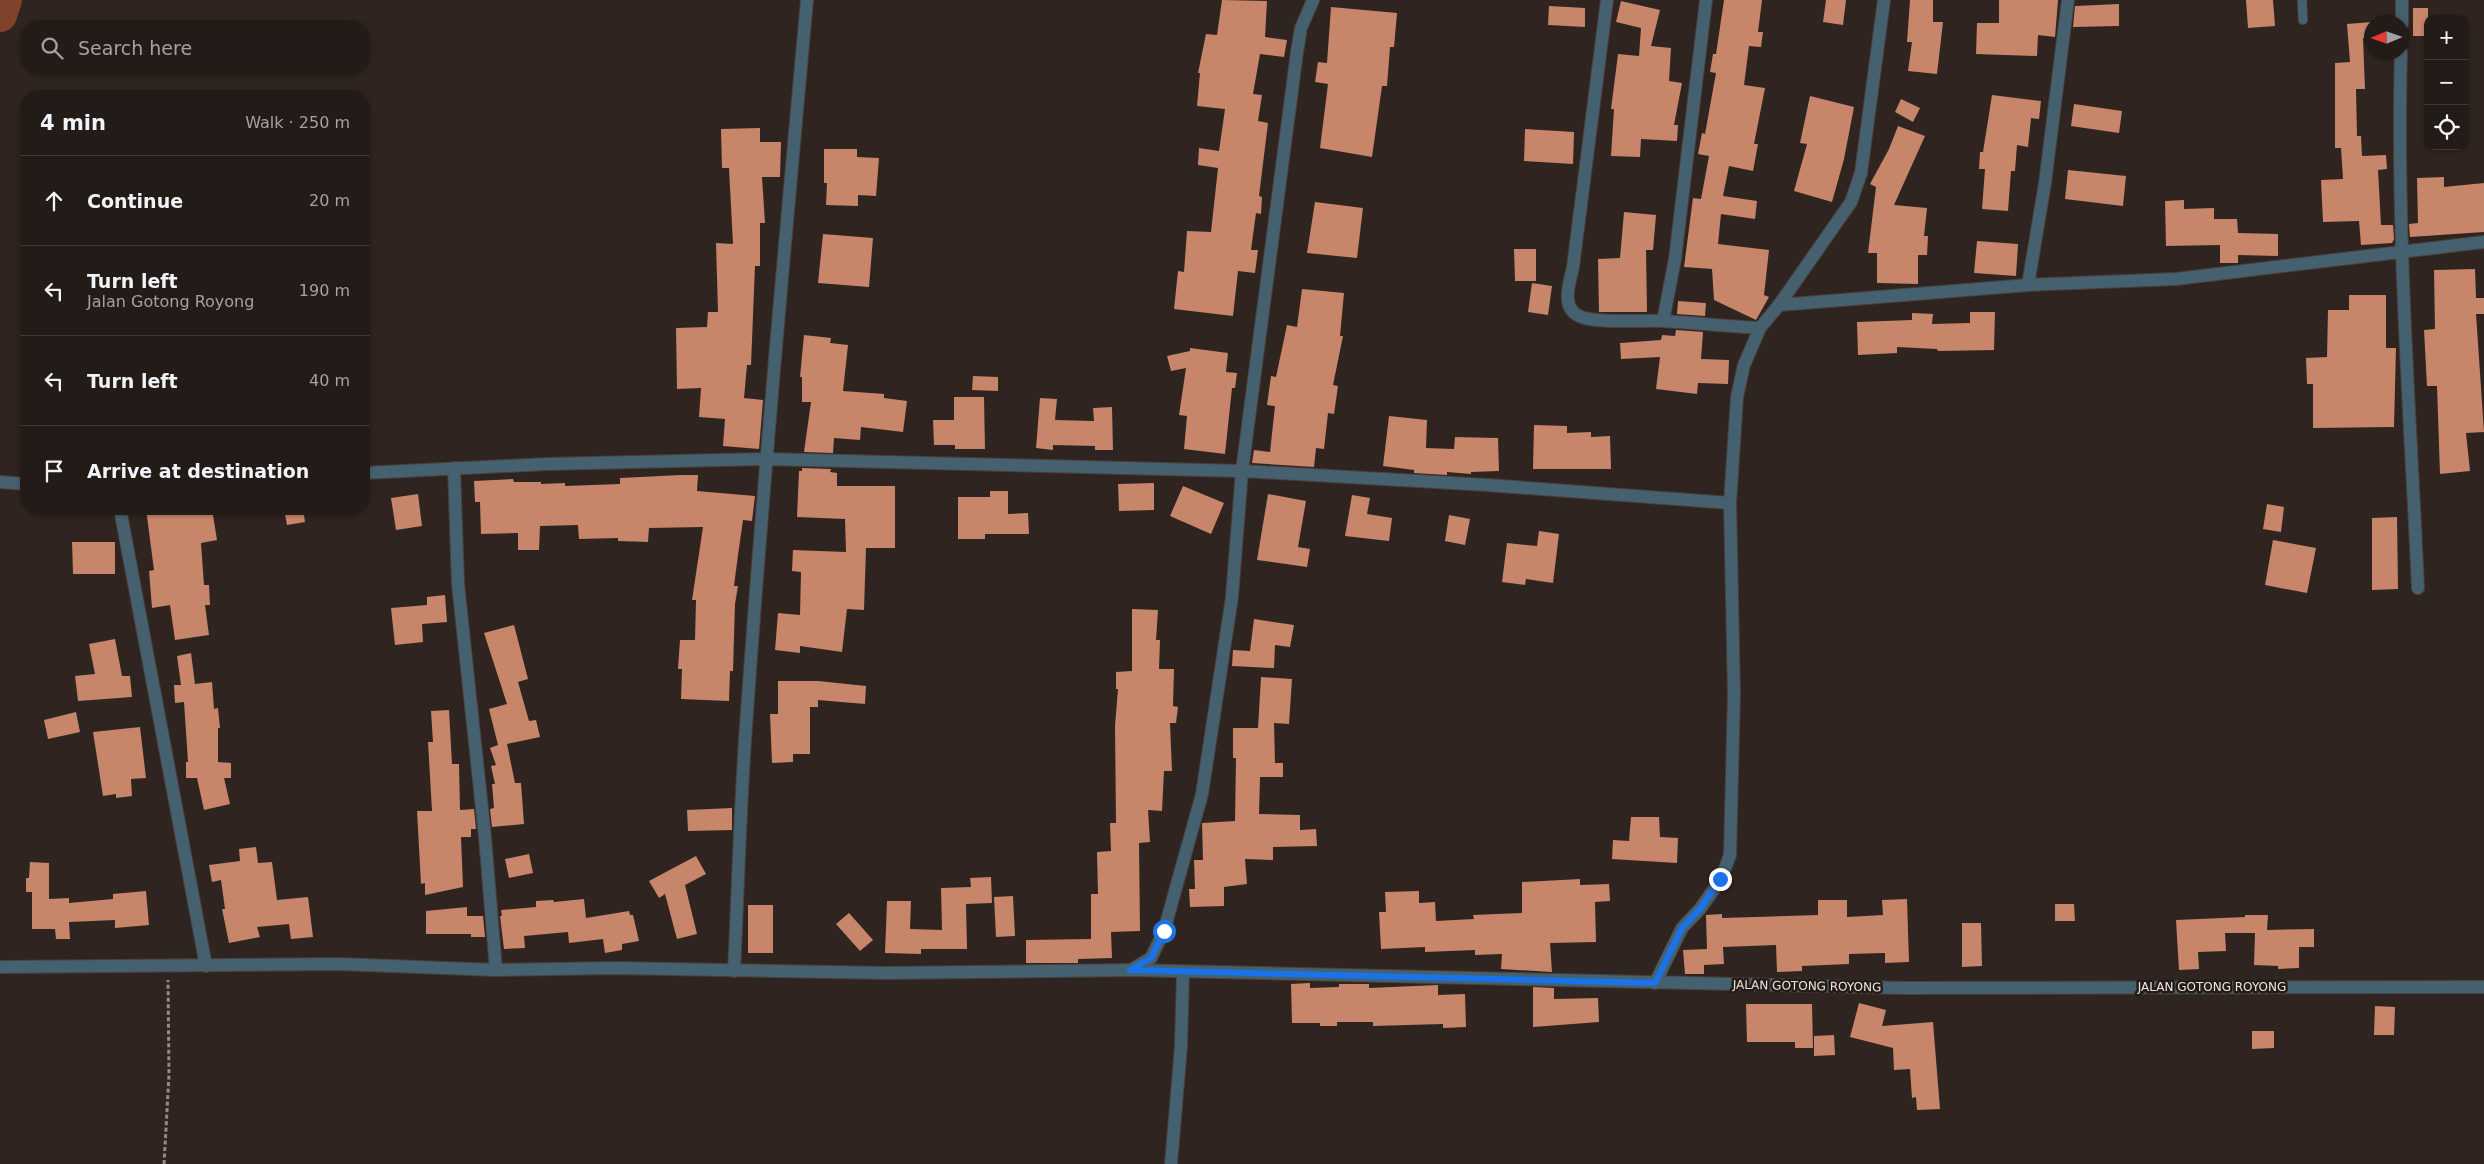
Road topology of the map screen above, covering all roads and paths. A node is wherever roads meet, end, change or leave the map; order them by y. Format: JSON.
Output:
{"nodes":[{"id":1,"x":807,"y":0,"type":"edge"},
{"id":2,"x":1313,"y":0,"type":"edge"},
{"id":3,"x":1607,"y":0,"type":"edge"},
{"id":4,"x":1706,"y":0,"type":"edge"},
{"id":5,"x":1884,"y":0,"type":"edge"},
{"id":6,"x":2068,"y":0,"type":"edge"},
{"id":7,"x":2302,"y":0,"type":"edge"},
{"id":8,"x":2402,"y":0,"type":"edge"},
{"id":9,"x":2402,"y":15,"type":"edge"},
{"id":10,"x":2303,"y":20,"type":"dead end"},
{"id":11,"x":2401,"y":60,"type":"edge"},
{"id":12,"x":2484,"y":242,"type":"edge"},
{"id":13,"x":2401,"y":250,"type":"junction"},
{"id":14,"x":2028,"y":285,"type":"junction"},
{"id":15,"x":1779,"y":305,"type":"junction"},
{"id":16,"x":1663,"y":321,"type":"junction"},
{"id":17,"x":1760,"y":328,"type":"junction"},
{"id":18,"x":766,"y":459,"type":"junction"},
{"id":19,"x":454,"y":468,"type":"junction"},
{"id":20,"x":1242,"y":471,"type":"junction"},
{"id":21,"x":370,"y":473,"type":"edge"},
{"id":22,"x":0,"y":482,"type":"edge"},
{"id":23,"x":20,"y":484,"type":"edge"},
{"id":24,"x":1730,"y":503,"type":"junction"},
{"id":25,"x":121,"y":515,"type":"edge"},
{"id":26,"x":2418,"y":588,"type":"dead end"},
{"id":27,"x":168,"y":966,"type":"junction"},
{"id":28,"x":206,"y":966,"type":"junction"},
{"id":29,"x":0,"y":967,"type":"edge"},
{"id":30,"x":496,"y":970,"type":"junction"},
{"id":31,"x":1130,"y":970,"type":"junction"},
{"id":32,"x":734,"y":971,"type":"junction"},
{"id":33,"x":1183,"y":972,"type":"junction"},
{"id":34,"x":1655,"y":983,"type":"junction"},
{"id":35,"x":2484,"y":987,"type":"edge"},
{"id":36,"x":164,"y":1164,"type":"edge"},
{"id":37,"x":1171,"y":1164,"type":"edge"}],
"edges":[{"from":1,"to":18,"type":"street"},
{"from":2,"to":20,"type":"street"},
{"from":3,"to":16,"type":"street"},
{"from":4,"to":16,"type":"street"},
{"from":5,"to":15,"type":"street"},
{"from":6,"to":14,"type":"street"},
{"from":7,"to":10,"type":"lane"},
{"from":8,"to":9,"type":"street"},
{"from":11,"to":13,"type":"street"},
{"from":12,"to":13,"type":"street"},
{"from":13,"to":14,"type":"street"},
{"from":13,"to":26,"type":"street"},
{"from":14,"to":15,"type":"street"},
{"from":15,"to":17,"type":"street"},
{"from":16,"to":17,"type":"street"},
{"from":17,"to":24,"type":"street"},
{"from":18,"to":19,"type":"street"},
{"from":18,"to":20,"type":"street"},
{"from":18,"to":32,"type":"street"},
{"from":19,"to":21,"type":"street"},
{"from":19,"to":30,"type":"street"},
{"from":20,"to":24,"type":"street"},
{"from":20,"to":31,"type":"street"},
{"from":22,"to":23,"type":"street"},
{"from":24,"to":34,"type":"street"},
{"from":25,"to":28,"type":"street"},
{"from":27,"to":28,"type":"street","name":"JALAN GOTONG ROYONG"},
{"from":27,"to":29,"type":"street","name":"JALAN GOTONG ROYONG"},
{"from":27,"to":36,"type":"path"},
{"from":28,"to":30,"type":"street","name":"JALAN GOTONG ROYONG"},
{"from":30,"to":32,"type":"street","name":"JALAN GOTONG ROYONG"},
{"from":31,"to":32,"type":"street","name":"JALAN GOTONG ROYONG"},
{"from":31,"to":33,"type":"street","name":"JALAN GOTONG ROYONG"},
{"from":33,"to":34,"type":"street","name":"JALAN GOTONG ROYONG"},
{"from":33,"to":37,"type":"street"},
{"from":34,"to":35,"type":"street","name":"JALAN GOTONG ROYONG"}]}
